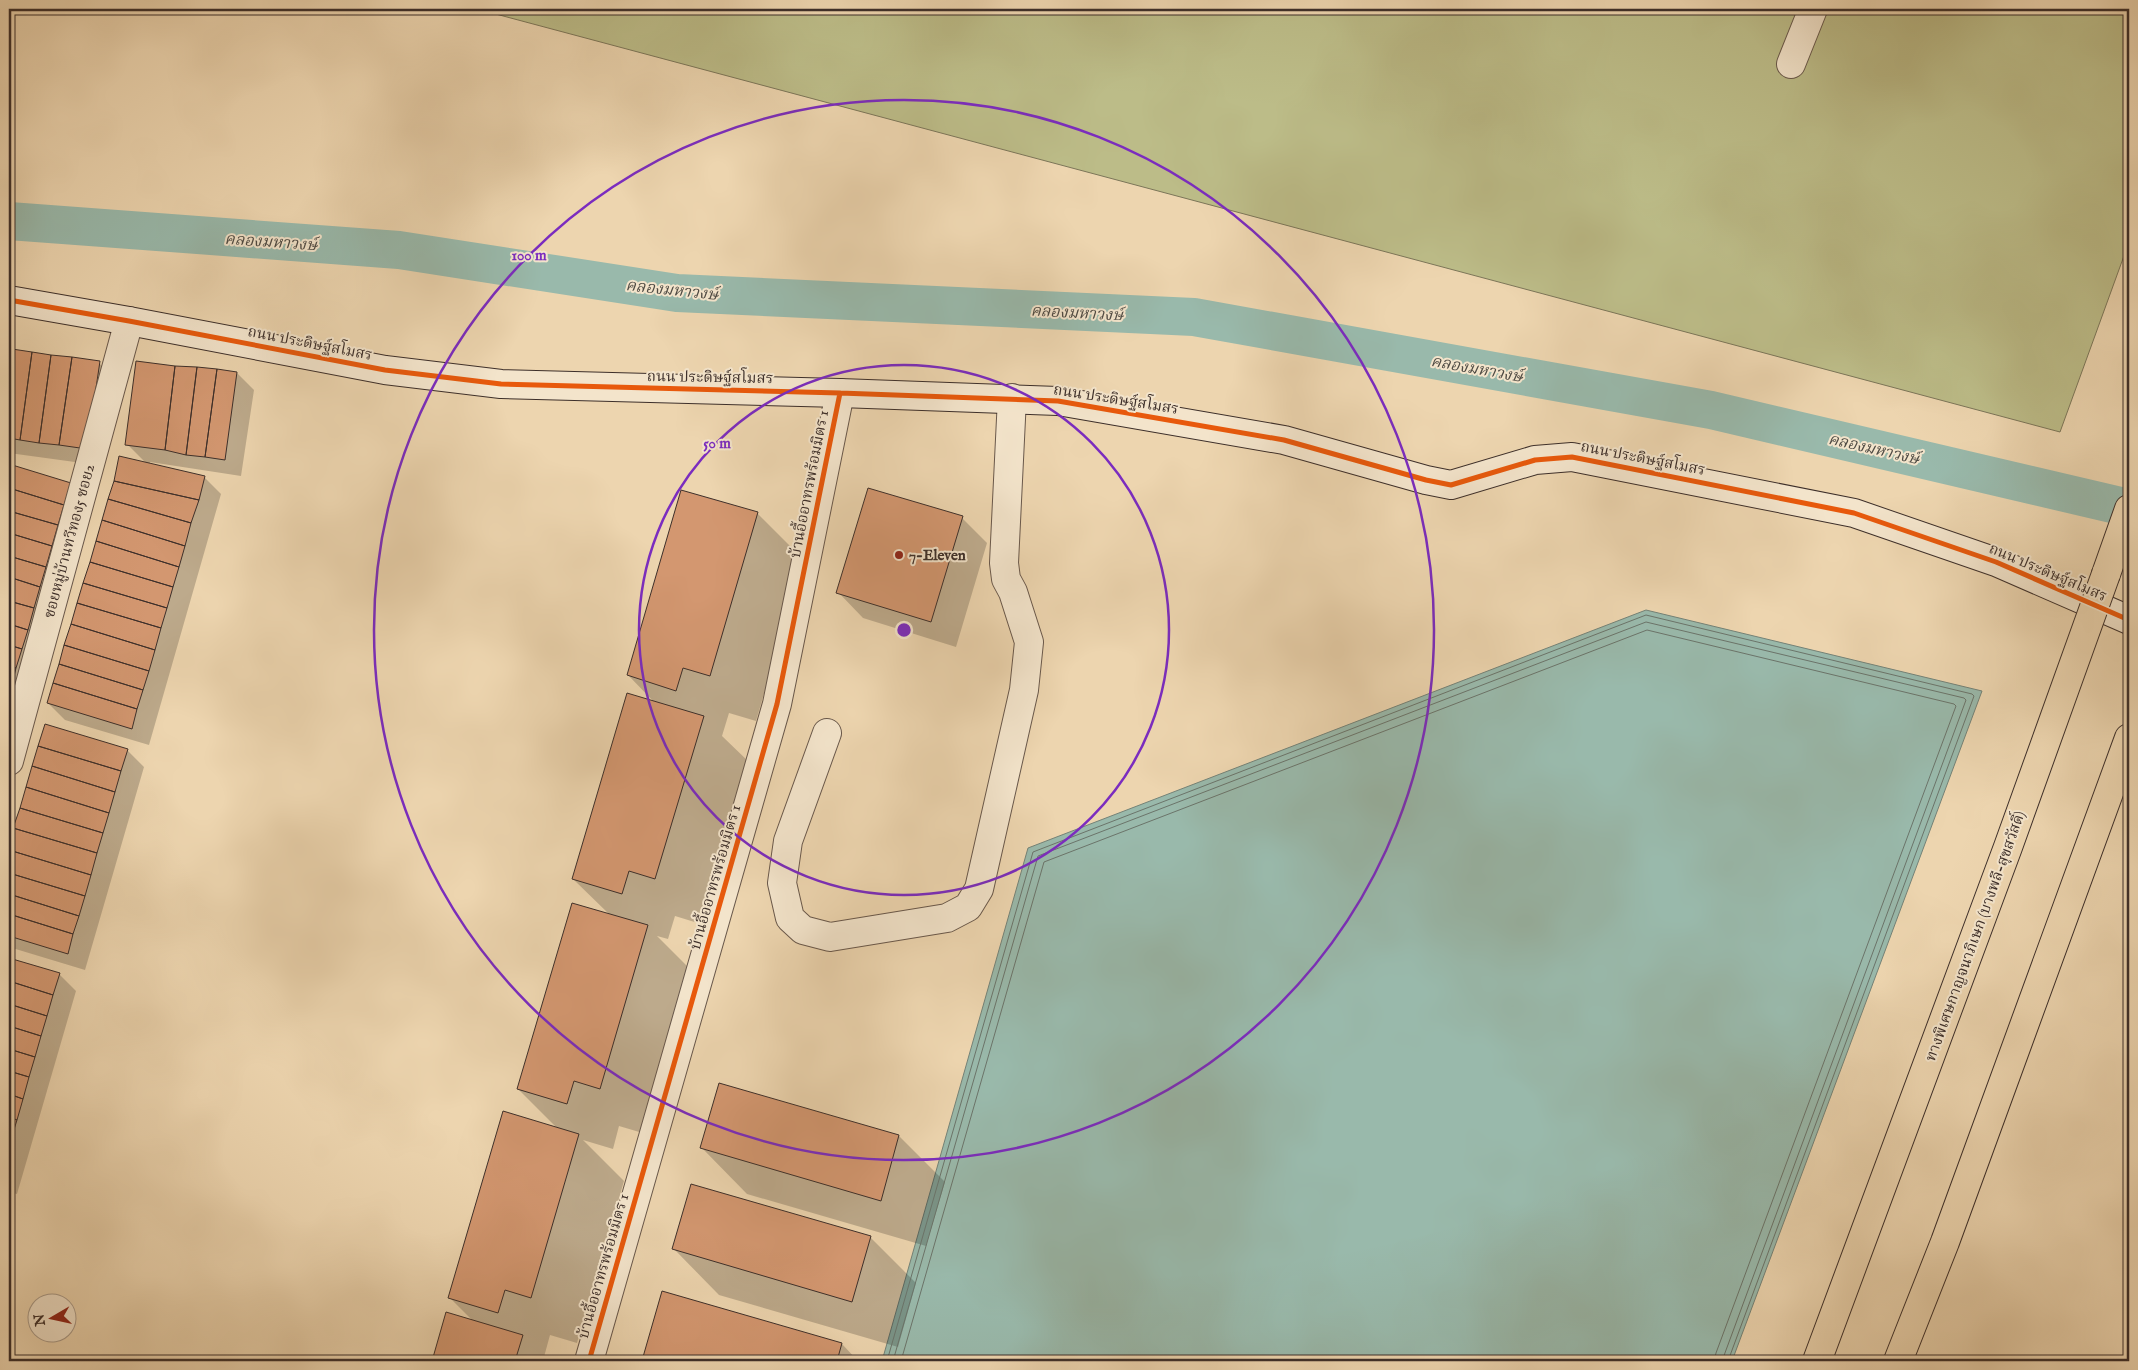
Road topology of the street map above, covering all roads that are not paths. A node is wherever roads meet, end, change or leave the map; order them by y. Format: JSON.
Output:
{"nodes":[{"id":1,"x":1813,"y":9,"type":"edge"},
{"id":2,"x":1791,"y":64,"type":"dead end"},
{"id":3,"x":9,"y":300,"type":"edge"},
{"id":4,"x":129,"y":321,"type":"junction"},
{"id":5,"x":840,"y":393,"type":"junction"},
{"id":6,"x":1012,"y":398,"type":"junction"},
{"id":7,"x":2129,"y":509,"type":"edge"},
{"id":8,"x":2129,"y":620,"type":"edge"},
{"id":9,"x":828,"y":732,"type":"dead end"},
{"id":10,"x":2129,"y":738,"type":"edge"},
{"id":11,"x":9,"y":761,"type":"edge"},
{"id":12,"x":2129,"y":795,"type":"edge"},
{"id":13,"x":2087,"y":854,"type":"junction"},
{"id":14,"x":589,"y":1361,"type":"edge"},
{"id":15,"x":1817,"y":1361,"type":"edge"},
{"id":16,"x":1898,"y":1361,"type":"edge"}],
"edges":[{"from":1,"to":2,"type":"street"},
{"from":3,"to":4,"type":"street","name":"ถนน ประดิษฐ์สโมสร"},
{"from":4,"to":5,"type":"street","name":"ถนน ประดิษฐ์สโมสร"},
{"from":4,"to":11,"type":"street","name":"ซอยหมู่บ้านทวีทอง5 ซอย2"},
{"from":5,"to":6,"type":"street","name":"ถนน ประดิษฐ์สโมสร"},
{"from":5,"to":14,"type":"street","name":"บ้านอื้ออาทรพร้อมมิตร 1"},
{"from":6,"to":8,"type":"street","name":"ถนน ประดิษฐ์สโมสร"},
{"from":6,"to":9,"type":"street"},
{"from":7,"to":15,"type":"highway","name":"ทางพิเศษกาญจนาภิเษก (บางพลี-สุขสวัสดิ์)","bridge":true},
{"from":10,"to":13,"type":"highway"},
{"from":12,"to":13,"type":"highway"},
{"from":13,"to":16,"type":"highway"}]}
